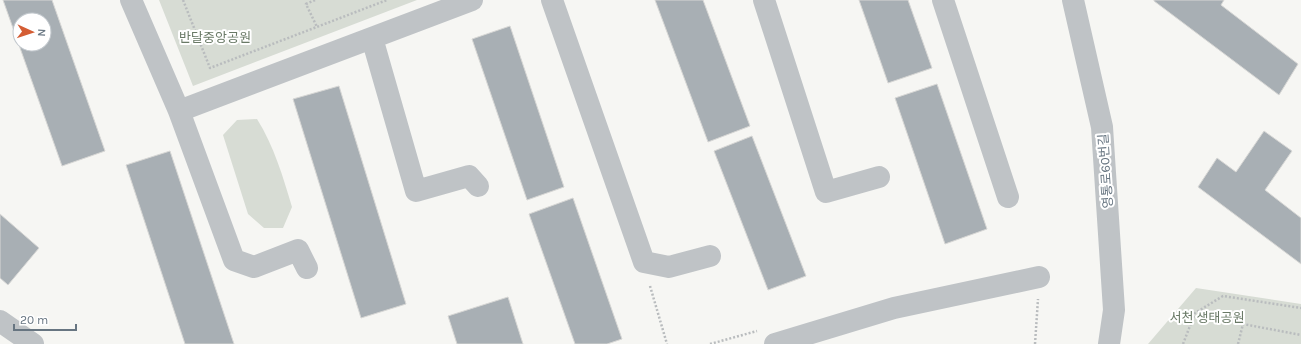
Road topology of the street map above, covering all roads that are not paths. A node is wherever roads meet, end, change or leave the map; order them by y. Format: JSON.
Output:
{"nodes":[{"id":1,"x":131,"y":0,"type":"edge"},
{"id":2,"x":472,"y":0,"type":"edge"},
{"id":3,"x":552,"y":0,"type":"edge"},
{"id":4,"x":764,"y":0,"type":"edge"},
{"id":5,"x":943,"y":0,"type":"edge"},
{"id":6,"x":1073,"y":0,"type":"edge"},
{"id":7,"x":372,"y":38,"type":"junction"},
{"id":8,"x":179,"y":111,"type":"junction"},
{"id":9,"x":879,"y":177,"type":"dead end"},
{"id":10,"x":478,"y":186,"type":"dead end"},
{"id":11,"x":1008,"y":197,"type":"dead end"},
{"id":12,"x":710,"y":256,"type":"dead end"},
{"id":13,"x":307,"y":268,"type":"dead end"},
{"id":14,"x":1039,"y":277,"type":"road end"},
{"id":15,"x":0,"y":321,"type":"edge"},
{"id":16,"x":33,"y":344,"type":"edge"},
{"id":17,"x":775,"y":344,"type":"edge"},
{"id":18,"x":1109,"y":344,"type":"edge"}],
"edges":[{"from":1,"to":8,"type":"street"},
{"from":2,"to":7,"type":"street"},
{"from":3,"to":12,"type":"street"},
{"from":4,"to":9,"type":"street"},
{"from":5,"to":11,"type":"street"},
{"from":6,"to":18,"type":"street","name":"영통로60번길"},
{"from":7,"to":8,"type":"street"},
{"from":7,"to":10,"type":"street"},
{"from":8,"to":13,"type":"street"},
{"from":14,"to":17,"type":"street"},
{"from":15,"to":16,"type":"street"}]}
